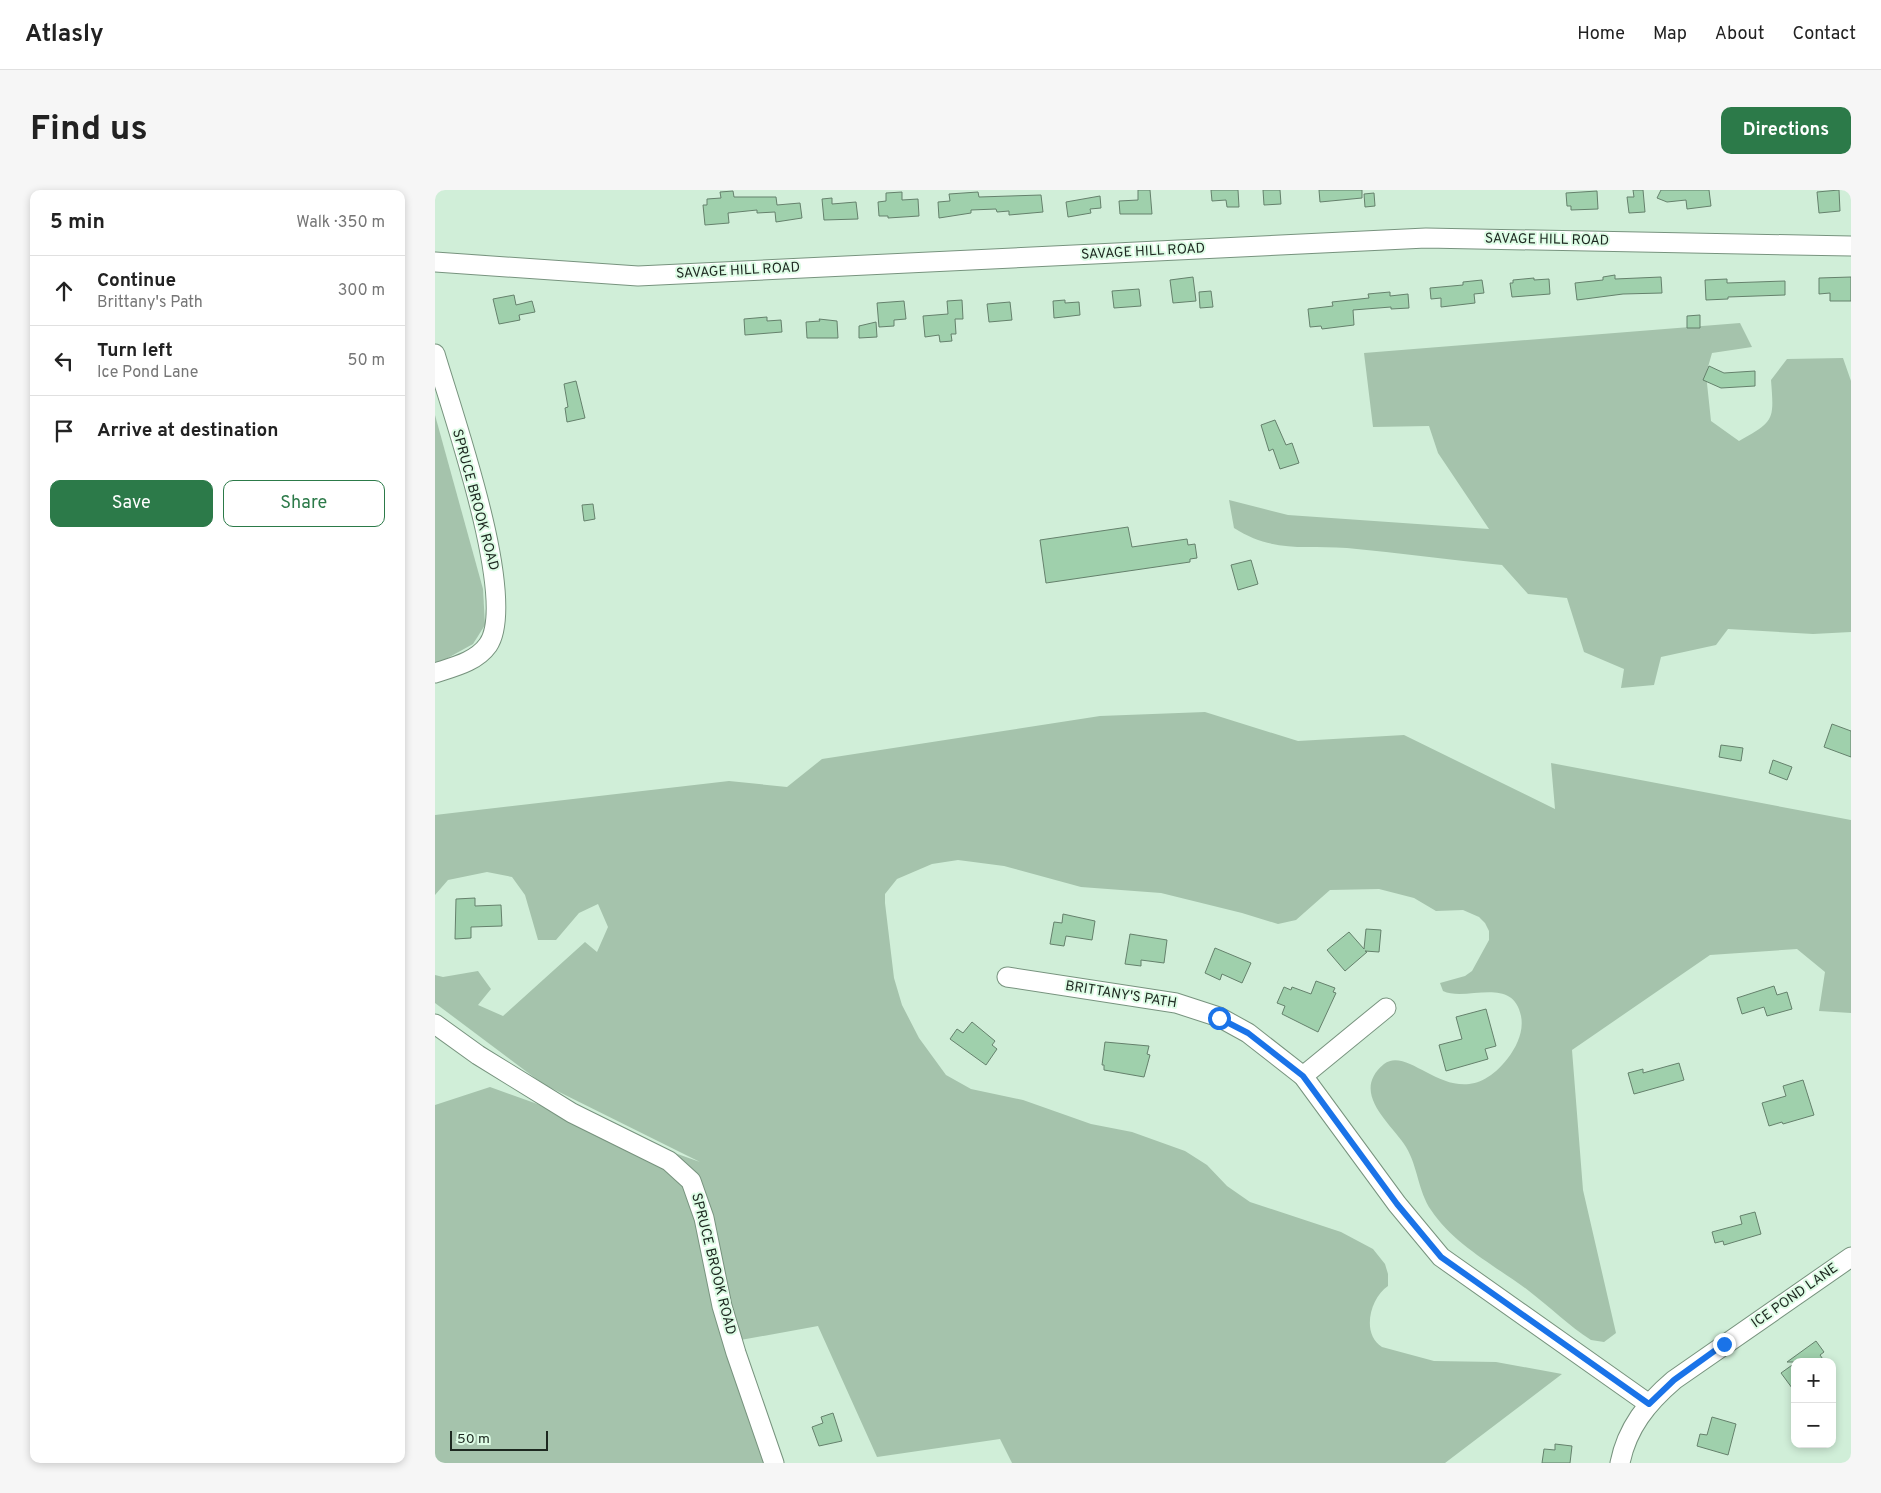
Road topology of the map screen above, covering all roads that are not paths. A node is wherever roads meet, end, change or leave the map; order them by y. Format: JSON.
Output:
{"nodes":[{"id":1,"x":1851,"y":246,"type":"edge"},
{"id":2,"x":435,"y":262,"type":"edge"},
{"id":3,"x":435,"y":354,"type":"edge"},
{"id":4,"x":435,"y":673,"type":"edge"},
{"id":5,"x":1007,"y":977,"type":"dead end"},
{"id":6,"x":1386,"y":1008,"type":"dead end"},
{"id":7,"x":435,"y":1024,"type":"edge"},
{"id":8,"x":1303,"y":1076,"type":"junction"},
{"id":9,"x":1851,"y":1257,"type":"edge"},
{"id":10,"x":1649,"y":1404,"type":"junction"},
{"id":11,"x":774,"y":1463,"type":"edge"},
{"id":12,"x":1620,"y":1463,"type":"edge"}],
"edges":[{"from":1,"to":2,"type":"street","name":"SAVAGE HILL ROAD"},
{"from":3,"to":4,"type":"street","name":"SPRUCE BROOK ROAD"},
{"from":5,"to":8,"type":"street","name":"BRITTANY'S PATH"},
{"from":6,"to":8,"type":"street"},
{"from":7,"to":11,"type":"street","name":"SPRUCE BROOK ROAD"},
{"from":8,"to":10,"type":"street","name":"BRITTANY'S PATH"},
{"from":9,"to":10,"type":"street","name":"ICE POND LANE"},
{"from":10,"to":12,"type":"street","name":"ICE POND LANE"}]}
